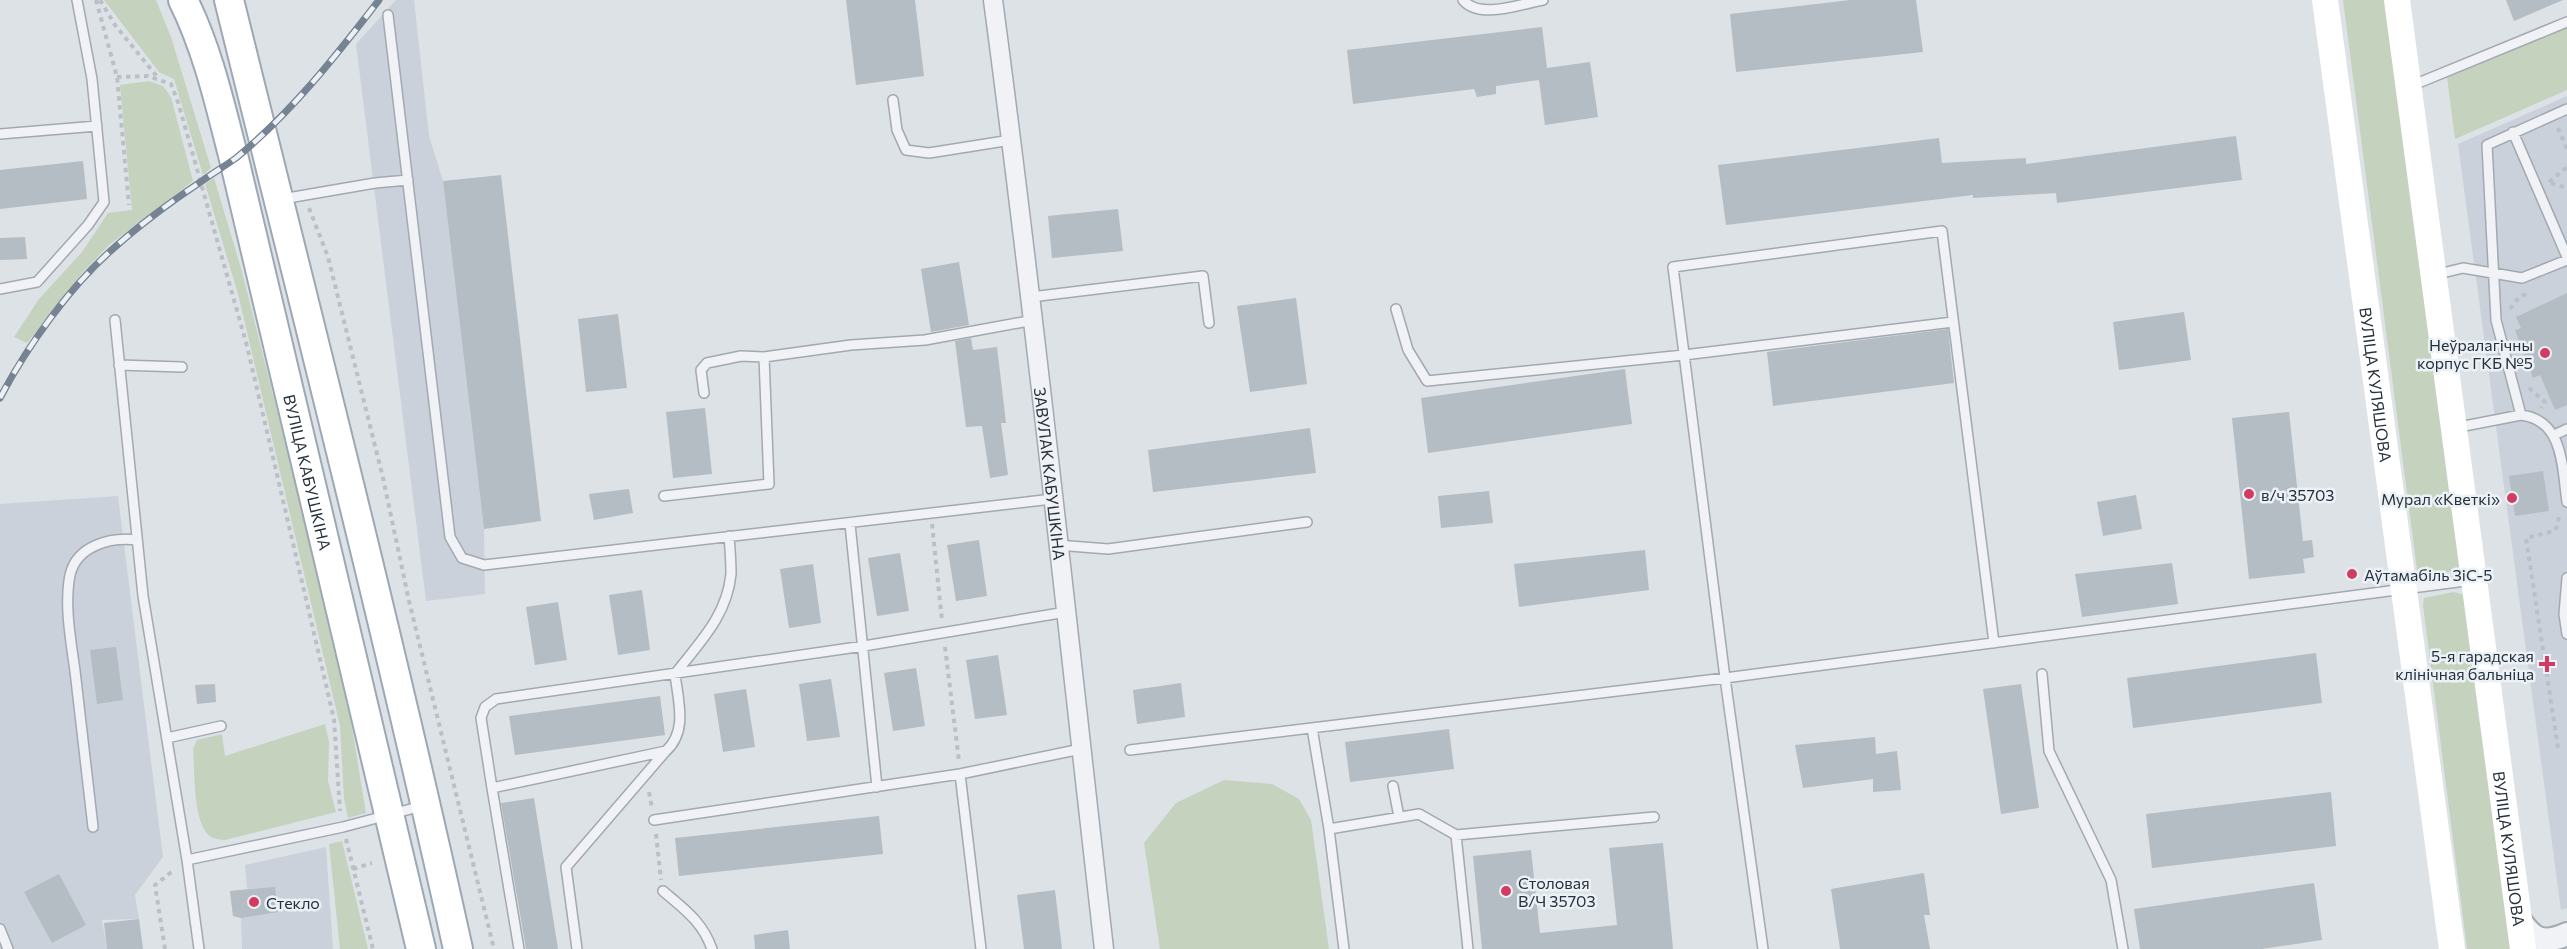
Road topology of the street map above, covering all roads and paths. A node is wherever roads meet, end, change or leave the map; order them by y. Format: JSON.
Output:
{"nodes":[{"id":1,"x":77,"y":0,"type":"edge"},
{"id":2,"x":98,"y":0,"type":"edge"},
{"id":3,"x":183,"y":0,"type":"edge"},
{"id":4,"x":229,"y":0,"type":"edge"},
{"id":5,"x":993,"y":0,"type":"edge"},
{"id":6,"x":1462,"y":0,"type":"edge"},
{"id":7,"x":1543,"y":0,"type":"edge"},
{"id":8,"x":2325,"y":0,"type":"edge"},
{"id":9,"x":2397,"y":0,"type":"edge"},
{"id":10,"x":388,"y":15,"type":"dead end"},
{"id":11,"x":2567,"y":22,"type":"edge"},
{"id":12,"x":117,"y":77,"type":"junction"},
{"id":13,"x":160,"y":80,"type":"junction"},
{"id":14,"x":2408,"y":87,"type":"junction"},
{"id":15,"x":892,"y":100,"type":"dead end"},
{"id":16,"x":2567,"y":109,"type":"edge"},
{"id":17,"x":2552,"y":116,"type":"junction"},
{"id":18,"x":96,"y":126,"type":"junction"},
{"id":19,"x":2514,"y":132,"type":"junction"},
{"id":20,"x":0,"y":134,"type":"edge"},
{"id":21,"x":1011,"y":140,"type":"junction"},
{"id":22,"x":2567,"y":149,"type":"edge"},
{"id":23,"x":2567,"y":167,"type":"edge"},
{"id":24,"x":408,"y":180,"type":"junction"},
{"id":25,"x":2567,"y":188,"type":"edge"},
{"id":26,"x":291,"y":197,"type":"junction"},
{"id":27,"x":129,"y":205,"type":"dead end"},
{"id":28,"x":2567,"y":259,"type":"edge"},
{"id":29,"x":2492,"y":272,"type":"junction"},
{"id":30,"x":2432,"y":275,"type":"junction"},
{"id":31,"x":0,"y":289,"type":"edge"},
{"id":32,"x":2538,"y":289,"type":"dead end"},
{"id":33,"x":1031,"y":297,"type":"junction"},
{"id":34,"x":1396,"y":309,"type":"dead end"},
{"id":35,"x":2508,"y":316,"type":"dead end"},
{"id":36,"x":115,"y":320,"type":"dead end"},
{"id":37,"x":1034,"y":320,"type":"junction"},
{"id":38,"x":1953,"y":322,"type":"junction"},
{"id":39,"x":1209,"y":323,"type":"dead end"},
{"id":40,"x":1684,"y":355,"type":"junction"},
{"id":41,"x":764,"y":357,"type":"junction"},
{"id":42,"x":119,"y":365,"type":"junction"},
{"id":43,"x":182,"y":367,"type":"dead end"},
{"id":44,"x":2527,"y":386,"type":"dead end"},
{"id":45,"x":704,"y":393,"type":"dead end"},
{"id":46,"x":2521,"y":415,"type":"junction"},
{"id":47,"x":2535,"y":418,"type":"junction"},
{"id":48,"x":2452,"y":429,"type":"junction"},
{"id":49,"x":2567,"y":429,"type":"edge"},
{"id":50,"x":2554,"y":435,"type":"junction"},
{"id":51,"x":664,"y":496,"type":"dead end"},
{"id":52,"x":1052,"y":499,"type":"junction"},
{"id":53,"x":2567,"y":502,"type":"edge"},
{"id":54,"x":2558,"y":508,"type":"dead end"},
{"id":55,"x":1307,"y":522,"type":"dead end"},
{"id":56,"x":850,"y":524,"type":"junction"},
{"id":57,"x":729,"y":536,"type":"junction"},
{"id":58,"x":137,"y":540,"type":"junction"},
{"id":59,"x":1057,"y":545,"type":"junction"},
{"id":60,"x":2567,"y":578,"type":"edge"},
{"id":61,"x":2473,"y":580,"type":"junction"},
{"id":62,"x":2405,"y":590,"type":"junction"},
{"id":63,"x":1066,"y":612,"type":"junction"},
{"id":64,"x":2565,"y":614,"type":"edge"},
{"id":65,"x":2567,"y":634,"type":"edge"},
{"id":66,"x":1994,"y":643,"type":"junction"},
{"id":67,"x":864,"y":646,"type":"junction"},
{"id":68,"x":675,"y":674,"type":"junction"},
{"id":69,"x":2042,"y":674,"type":"dead end"},
{"id":70,"x":1725,"y":678,"type":"junction"},
{"id":71,"x":221,"y":726,"type":"dead end"},
{"id":72,"x":1312,"y":728,"type":"junction"},
{"id":73,"x":167,"y":738,"type":"junction"},
{"id":74,"x":2558,"y":748,"type":"dead end"},
{"id":75,"x":1081,"y":749,"type":"junction"},
{"id":76,"x":1130,"y":750,"type":"dead end"},
{"id":77,"x":666,"y":751,"type":"junction"},
{"id":78,"x":960,"y":774,"type":"junction"},
{"id":79,"x":1393,"y":786,"type":"dead end"},
{"id":80,"x":877,"y":787,"type":"junction"},
{"id":81,"x":492,"y":788,"type":"junction"},
{"id":82,"x":427,"y":805,"type":"junction"},
{"id":83,"x":340,"y":810,"type":"dead end"},
{"id":84,"x":390,"y":816,"type":"junction"},
{"id":85,"x":1399,"y":817,"type":"junction"},
{"id":86,"x":1654,"y":818,"type":"dead end"},
{"id":87,"x":654,"y":820,"type":"dead end"},
{"id":88,"x":93,"y":827,"type":"dead end"},
{"id":89,"x":1329,"y":829,"type":"junction"},
{"id":90,"x":1456,"y":835,"type":"junction"},
{"id":91,"x":345,"y":838,"type":"dead end"},
{"id":92,"x":187,"y":860,"type":"junction"},
{"id":93,"x":372,"y":863,"type":"dead end"},
{"id":94,"x":353,"y":869,"type":"junction"},
{"id":95,"x":663,"y":891,"type":"dead end"},
{"id":96,"x":2520,"y":920,"type":"junction"},
{"id":97,"x":0,"y":928,"type":"edge"},
{"id":98,"x":2567,"y":934,"type":"edge"},
{"id":99,"x":8,"y":949,"type":"edge"},
{"id":100,"x":165,"y":949,"type":"edge"},
{"id":101,"x":199,"y":949,"type":"edge"},
{"id":102,"x":373,"y":949,"type":"edge"},
{"id":103,"x":421,"y":949,"type":"edge"},
{"id":104,"x":458,"y":949,"type":"edge"},
{"id":105,"x":494,"y":949,"type":"edge"},
{"id":106,"x":519,"y":949,"type":"edge"},
{"id":107,"x":577,"y":949,"type":"edge"},
{"id":108,"x":712,"y":949,"type":"edge"},
{"id":109,"x":981,"y":949,"type":"edge"},
{"id":110,"x":1104,"y":949,"type":"edge"},
{"id":111,"x":1344,"y":949,"type":"edge"},
{"id":112,"x":1468,"y":949,"type":"edge"},
{"id":113,"x":1763,"y":949,"type":"edge"},
{"id":114,"x":2122,"y":949,"type":"edge"},
{"id":115,"x":2452,"y":949,"type":"edge"},
{"id":116,"x":2523,"y":949,"type":"edge"}],
"edges":[{"from":1,"to":18,"type":"lane"},
{"from":2,"to":12,"type":"path"},
{"from":2,"to":13,"type":"path"},
{"from":3,"to":84,"type":"main road","name":"ВУЛІЦА КАБУШКІНА"},
{"from":4,"to":26,"type":"main road"},
{"from":5,"to":21,"type":"street","name":"ЗАВУЛАК КАБУШКІНА"},
{"from":6,"to":7,"type":"lane"},
{"from":8,"to":62,"type":"main road","name":"ВУЛІЦА КУЛЯШОВА"},
{"from":9,"to":14,"type":"main road","name":"ВУЛІЦА КУЛЯШОВА"},
{"from":10,"to":24,"type":"lane"},
{"from":11,"to":14,"type":"lane"},
{"from":12,"to":13,"type":"path"},
{"from":12,"to":27,"type":"path"},
{"from":13,"to":83,"type":"path"},
{"from":14,"to":30,"type":"main road","name":"ВУЛІЦА КУЛЯШОВА"},
{"from":15,"to":21,"type":"lane"},
{"from":16,"to":17,"type":"lane"},
{"from":17,"to":19,"type":"lane"},
{"from":17,"to":22,"type":"path"},
{"from":18,"to":20,"type":"lane"},
{"from":18,"to":31,"type":"lane"},
{"from":19,"to":28,"type":"lane"},
{"from":19,"to":29,"type":"lane"},
{"from":21,"to":33,"type":"street","name":"ЗАВУЛАК КАБУШКІНА"},
{"from":23,"to":25,"type":"path"},
{"from":24,"to":26,"type":"lane"},
{"from":24,"to":57,"type":"lane"},
{"from":26,"to":82,"type":"main road"},
{"from":26,"to":105,"type":"path"},
{"from":28,"to":29,"type":"lane"},
{"from":29,"to":30,"type":"lane"},
{"from":29,"to":46,"type":"lane"},
{"from":30,"to":48,"type":"main road","name":"ВУЛІЦА КУЛЯШОВА"},
{"from":32,"to":35,"type":"path"},
{"from":33,"to":37,"type":"street","name":"ЗАВУЛАК КАБУШКІНА"},
{"from":33,"to":39,"type":"lane"},
{"from":34,"to":40,"type":"lane"},
{"from":36,"to":42,"type":"lane"},
{"from":37,"to":41,"type":"lane"},
{"from":37,"to":52,"type":"street","name":"ЗАВУЛАК КАБУШКІНА"},
{"from":38,"to":40,"type":"lane"},
{"from":38,"to":40,"type":"lane"},
{"from":38,"to":66,"type":"lane"},
{"from":40,"to":70,"type":"lane"},
{"from":41,"to":45,"type":"lane"},
{"from":41,"to":51,"type":"lane"},
{"from":42,"to":43,"type":"lane"},
{"from":42,"to":58,"type":"lane"},
{"from":44,"to":47,"type":"path"},
{"from":46,"to":47,"type":"lane"},
{"from":46,"to":48,"type":"lane"},
{"from":47,"to":50,"type":"lane"},
{"from":48,"to":61,"type":"main road","name":"ВУЛІЦА КУЛЯШОВА"},
{"from":49,"to":50,"type":"lane"},
{"from":50,"to":53,"type":"lane"},
{"from":52,"to":56,"type":"lane"},
{"from":52,"to":59,"type":"street","name":"ЗАВУЛАК КАБУШКІНА"},
{"from":54,"to":74,"type":"path"},
{"from":55,"to":59,"type":"lane"},
{"from":56,"to":57,"type":"lane"},
{"from":56,"to":67,"type":"lane"},
{"from":57,"to":68,"type":"lane"},
{"from":58,"to":73,"type":"lane"},
{"from":58,"to":88,"type":"lane"},
{"from":59,"to":63,"type":"street","name":"ЗАВУЛАК КАБУШКІНА"},
{"from":60,"to":64,"type":"lane"},
{"from":61,"to":62,"type":"lane"},
{"from":61,"to":96,"type":"main road","name":"ВУЛІЦА КУЛЯШОВА"},
{"from":62,"to":66,"type":"lane"},
{"from":62,"to":115,"type":"main road","name":"ВУЛІЦА КУЛЯШОВА"},
{"from":63,"to":67,"type":"lane"},
{"from":63,"to":75,"type":"street","name":"ЗАВУЛАК КАБУШКІНА"},
{"from":64,"to":65,"type":"lane"},
{"from":66,"to":70,"type":"lane"},
{"from":67,"to":68,"type":"lane"},
{"from":67,"to":80,"type":"lane"},
{"from":68,"to":77,"type":"lane"},
{"from":68,"to":81,"type":"lane"},
{"from":69,"to":114,"type":"lane"},
{"from":70,"to":72,"type":"lane"},
{"from":70,"to":113,"type":"lane"},
{"from":71,"to":73,"type":"lane"},
{"from":72,"to":76,"type":"lane"},
{"from":72,"to":89,"type":"lane"},
{"from":73,"to":92,"type":"lane"},
{"from":75,"to":78,"type":"lane"},
{"from":75,"to":110,"type":"street","name":"ЗАВУЛАК КАБУШКІНА"},
{"from":77,"to":81,"type":"lane"},
{"from":77,"to":107,"type":"lane"},
{"from":78,"to":80,"type":"lane"},
{"from":78,"to":109,"type":"lane"},
{"from":79,"to":85,"type":"lane"},
{"from":80,"to":87,"type":"lane"},
{"from":81,"to":106,"type":"lane"},
{"from":82,"to":84,"type":"lane"},
{"from":82,"to":104,"type":"main road"},
{"from":84,"to":92,"type":"lane"},
{"from":84,"to":103,"type":"main road","name":"ВУЛІЦА КАБУШКІНА"},
{"from":85,"to":89,"type":"lane"},
{"from":85,"to":90,"type":"lane"},
{"from":86,"to":90,"type":"lane"},
{"from":89,"to":111,"type":"lane"},
{"from":90,"to":112,"type":"lane"},
{"from":91,"to":94,"type":"path"},
{"from":92,"to":100,"type":"path"},
{"from":92,"to":101,"type":"lane"},
{"from":93,"to":94,"type":"path"},
{"from":94,"to":102,"type":"path"},
{"from":95,"to":108,"type":"lane"},
{"from":96,"to":98,"type":"street"},
{"from":96,"to":116,"type":"main road","name":"ВУЛІЦА КУЛЯШОВА"},
{"from":97,"to":99,"type":"lane"}]}
